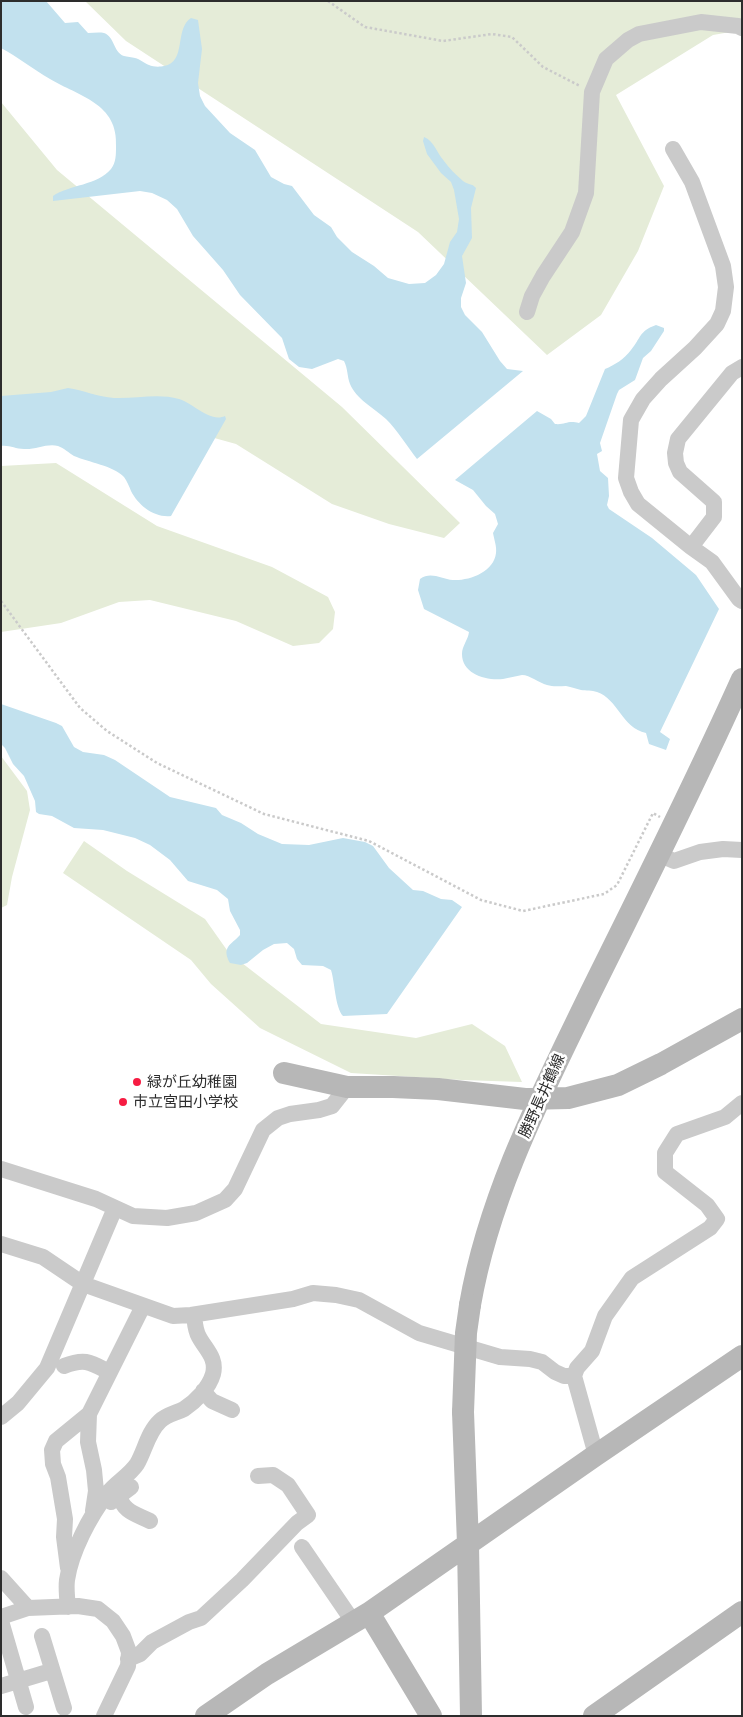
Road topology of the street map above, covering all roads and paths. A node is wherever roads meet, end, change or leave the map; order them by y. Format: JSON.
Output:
{"nodes":[{"id":1,"x":328,"y":1,"type":"edge"},
{"id":2,"x":742,"y":28,"type":"edge"},
{"id":3,"x":592,"y":92,"type":"junction"},
{"id":4,"x":674,"y":149,"type":"dead end"},
{"id":5,"x":527,"y":312,"type":"dead end"},
{"id":6,"x":742,"y":367,"type":"edge"},
{"id":7,"x":691,"y":547,"type":"junction"},
{"id":8,"x":1,"y":601,"type":"edge"},
{"id":9,"x":742,"y":601,"type":"edge"},
{"id":10,"x":740,"y":688,"type":"edge"},
{"id":11,"x":672,"y":823,"type":"junction"},
{"id":12,"x":742,"y":850,"type":"edge"},
{"id":13,"x":658,"y":854,"type":"junction"},
{"id":14,"x":742,"y":1019,"type":"edge"},
{"id":15,"x":284,"y":1073,"type":"dead end"},
{"id":16,"x":347,"y":1087,"type":"junction"},
{"id":17,"x":539,"y":1098,"type":"junction"},
{"id":18,"x":742,"y":1103,"type":"edge"},
{"id":19,"x":1,"y":1169,"type":"edge"},
{"id":20,"x":115,"y":1208,"type":"junction"},
{"id":21,"x":1,"y":1244,"type":"edge"},
{"id":22,"x":82,"y":1284,"type":"junction"},
{"id":23,"x":142,"y":1306,"type":"junction"},
{"id":24,"x":194,"y":1315,"type":"junction"},
{"id":25,"x":742,"y":1356,"type":"edge"},
{"id":26,"x":64,"y":1366,"type":"dead end"},
{"id":27,"x":109,"y":1372,"type":"junction"},
{"id":28,"x":574,"y":1376,"type":"junction"},
{"id":29,"x":203,"y":1391,"type":"junction"},
{"id":30,"x":232,"y":1410,"type":"dead end"},
{"id":31,"x":89,"y":1414,"type":"junction"},
{"id":32,"x":1,"y":1417,"type":"edge"},
{"id":33,"x":596,"y":1455,"type":"junction"},
{"id":34,"x":258,"y":1476,"type":"dead end"},
{"id":35,"x":92,"y":1518,"type":"junction"},
{"id":36,"x":150,"y":1521,"type":"dead end"},
{"id":37,"x":468,"y":1544,"type":"junction"},
{"id":38,"x":302,"y":1547,"type":"dead end"},
{"id":39,"x":69,"y":1573,"type":"junction"},
{"id":40,"x":1,"y":1578,"type":"edge"},
{"id":41,"x":68,"y":1607,"type":"junction"},
{"id":42,"x":28,"y":1608,"type":"junction"},
{"id":43,"x":742,"y":1612,"type":"edge"},
{"id":44,"x":1,"y":1617,"type":"edge"},
{"id":45,"x":362,"y":1618,"type":"junction"},
{"id":46,"x":1,"y":1621,"type":"edge"},
{"id":47,"x":42,"y":1636,"type":"dead end"},
{"id":48,"x":128,"y":1659,"type":"junction"},
{"id":49,"x":51,"y":1671,"type":"junction"},
{"id":50,"x":19,"y":1680,"type":"junction"},
{"id":51,"x":1,"y":1686,"type":"edge"},
{"id":52,"x":26,"y":1707,"type":"dead end"},
{"id":53,"x":64,"y":1708,"type":"dead end"},
{"id":54,"x":104,"y":1716,"type":"edge"},
{"id":55,"x":206,"y":1716,"type":"edge"},
{"id":56,"x":431,"y":1716,"type":"edge"},
{"id":57,"x":471,"y":1716,"type":"edge"},
{"id":58,"x":594,"y":1716,"type":"edge"}],
"edges":[{"from":1,"to":3,"type":"path"},
{"from":2,"to":3,"type":"street"},
{"from":3,"to":5,"type":"street"},
{"from":4,"to":7,"type":"street"},
{"from":6,"to":7,"type":"street"},
{"from":7,"to":9,"type":"street"},
{"from":8,"to":11,"type":"path"},
{"from":10,"to":11,"type":"street","name":"勝野長井鶴線"},
{"from":11,"to":13,"type":"street","name":"勝野長井鶴線"},
{"from":12,"to":13,"type":"street"},
{"from":13,"to":17,"type":"street","name":"勝野長井鶴線"},
{"from":14,"to":17,"type":"street"},
{"from":15,"to":16,"type":"street"},
{"from":16,"to":17,"type":"street"},
{"from":16,"to":20,"type":"street"},
{"from":17,"to":37,"type":"street","name":"勝野長井鶴線","bridge":true},
{"from":18,"to":28,"type":"street"},
{"from":19,"to":20,"type":"street"},
{"from":20,"to":22,"type":"street"},
{"from":21,"to":22,"type":"street"},
{"from":22,"to":23,"type":"street"},
{"from":22,"to":32,"type":"street"},
{"from":23,"to":24,"type":"street"},
{"from":23,"to":27,"type":"street"},
{"from":24,"to":28,"type":"street"},
{"from":24,"to":29,"type":"street"},
{"from":25,"to":33,"type":"street"},
{"from":26,"to":27,"type":"street"},
{"from":27,"to":31,"type":"street"},
{"from":28,"to":33,"type":"street"},
{"from":29,"to":30,"type":"street"},
{"from":29,"to":35,"type":"street"},
{"from":31,"to":35,"type":"street"},
{"from":31,"to":39,"type":"street"},
{"from":33,"to":37,"type":"street"},
{"from":34,"to":48,"type":"street"},
{"from":35,"to":36,"type":"street"},
{"from":35,"to":39,"type":"street"},
{"from":37,"to":45,"type":"street"},
{"from":37,"to":57,"type":"street","name":"勝野長井鶴線"},
{"from":38,"to":45,"type":"street"},
{"from":39,"to":41,"type":"street"},
{"from":40,"to":42,"type":"street"},
{"from":41,"to":42,"type":"street"},
{"from":41,"to":48,"type":"street"},
{"from":42,"to":44,"type":"street"},
{"from":43,"to":58,"type":"street"},
{"from":45,"to":55,"type":"street"},
{"from":45,"to":56,"type":"street"},
{"from":46,"to":50,"type":"street"},
{"from":47,"to":49,"type":"street"},
{"from":48,"to":54,"type":"street"},
{"from":49,"to":50,"type":"street"},
{"from":49,"to":53,"type":"street"},
{"from":50,"to":51,"type":"street"},
{"from":50,"to":52,"type":"street"}]}
